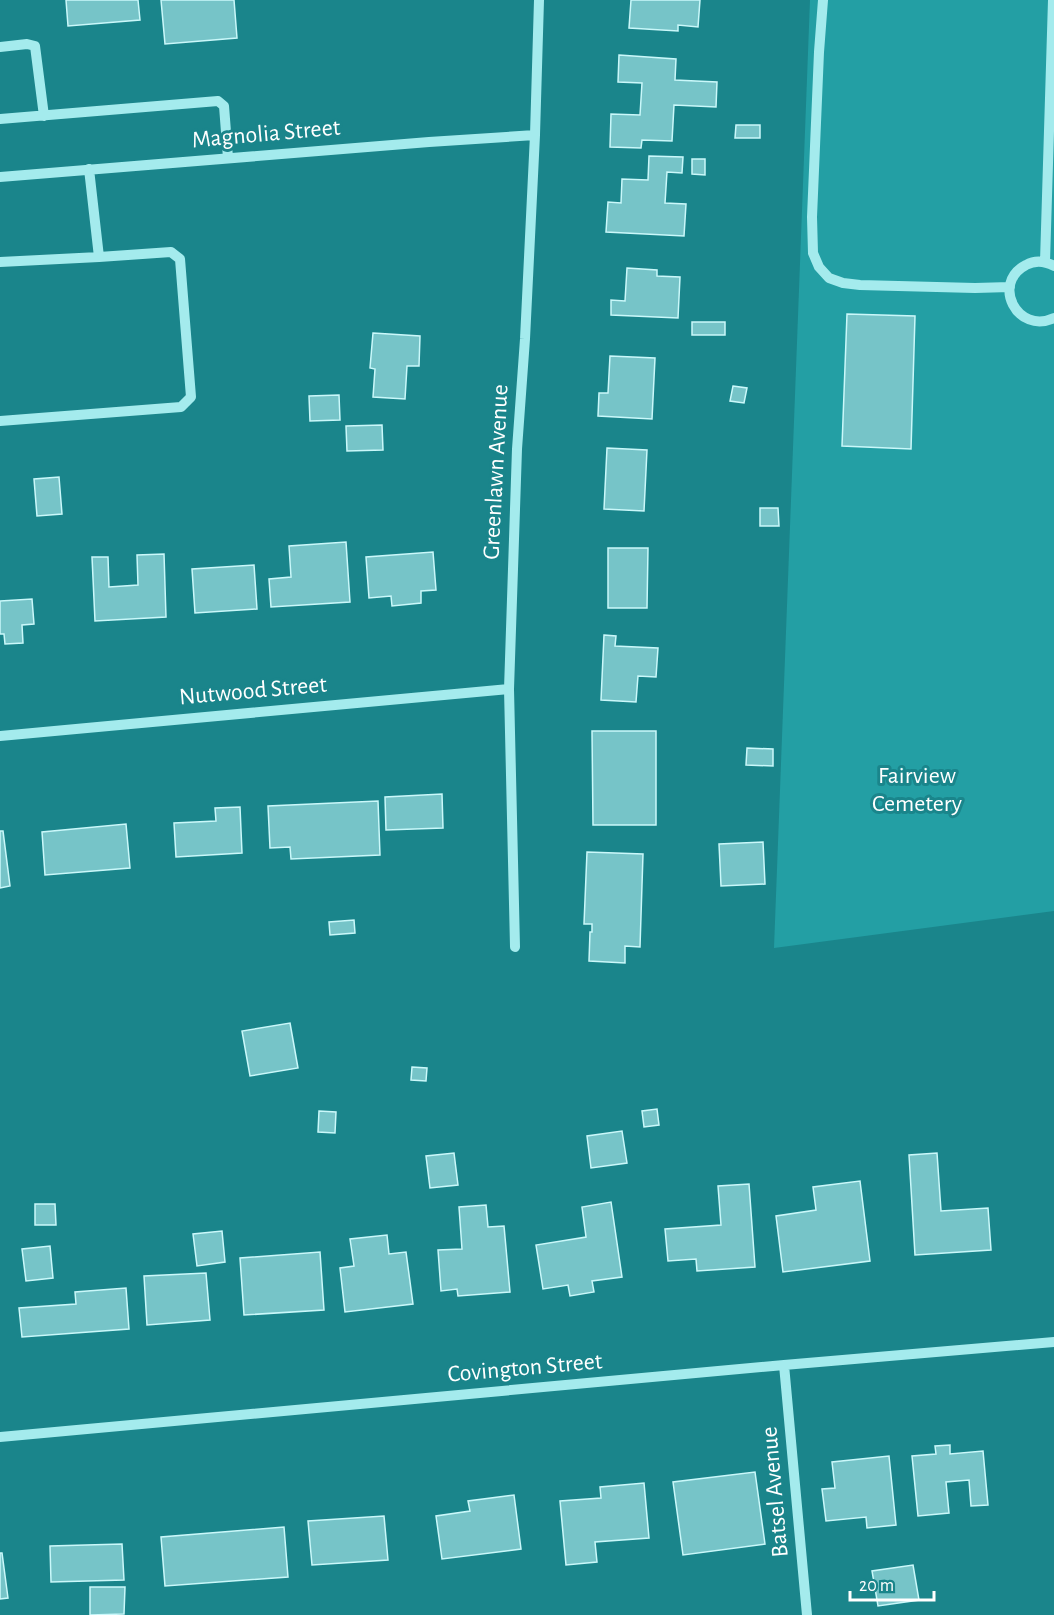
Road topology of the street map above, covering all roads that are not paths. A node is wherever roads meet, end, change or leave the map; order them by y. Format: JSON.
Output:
{"nodes":[{"id":1,"x":539,"y":0,"type":"edge"},
{"id":2,"x":823,"y":0,"type":"edge"},
{"id":3,"x":1053,"y":0,"type":"edge"},
{"id":4,"x":0,"y":46,"type":"edge"},
{"id":5,"x":44,"y":116,"type":"junction"},
{"id":6,"x":0,"y":119,"type":"edge"},
{"id":7,"x":535,"y":135,"type":"junction"},
{"id":8,"x":228,"y":158,"type":"junction"},
{"id":9,"x":89,"y":169,"type":"junction"},
{"id":10,"x":0,"y":177,"type":"edge"},
{"id":11,"x":99,"y":256,"type":"junction"},
{"id":12,"x":0,"y":262,"type":"edge"},
{"id":13,"x":1049,"y":264,"type":"edge"},
{"id":14,"x":1010,"y":287,"type":"junction"},
{"id":15,"x":1054,"y":318,"type":"edge"},
{"id":16,"x":0,"y":421,"type":"edge"},
{"id":17,"x":509,"y":689,"type":"junction"},
{"id":18,"x":0,"y":736,"type":"edge"},
{"id":19,"x":515,"y":946,"type":"dead end"},
{"id":20,"x":1054,"y":1342,"type":"edge"},
{"id":21,"x":784,"y":1365,"type":"junction"},
{"id":22,"x":0,"y":1437,"type":"edge"},
{"id":23,"x":807,"y":1615,"type":"edge"}],
"edges":[{"from":1,"to":7,"type":"street","name":"Greenlawn Avenue"},
{"from":2,"to":14,"type":"street"},
{"from":3,"to":13,"type":"street"},
{"from":4,"to":5,"type":"street"},
{"from":5,"to":6,"type":"street"},
{"from":5,"to":8,"type":"street"},
{"from":7,"to":8,"type":"street","name":"Magnolia Street"},
{"from":7,"to":17,"type":"street","name":"Greenlawn Avenue"},
{"from":8,"to":9,"type":"street","name":"Magnolia Street"},
{"from":9,"to":10,"type":"street","name":"Magnolia Street"},
{"from":9,"to":11,"type":"street"},
{"from":11,"to":12,"type":"street"},
{"from":11,"to":16,"type":"street"},
{"from":13,"to":14,"type":"street"},
{"from":14,"to":15,"type":"street"},
{"from":17,"to":18,"type":"street","name":"Nutwood Street"},
{"from":17,"to":19,"type":"street","name":"Greenlawn Avenue"},
{"from":20,"to":21,"type":"street","name":"Covington Street"},
{"from":21,"to":22,"type":"street","name":"Covington Street"},
{"from":21,"to":23,"type":"street","name":"Batsel Avenue"}]}
